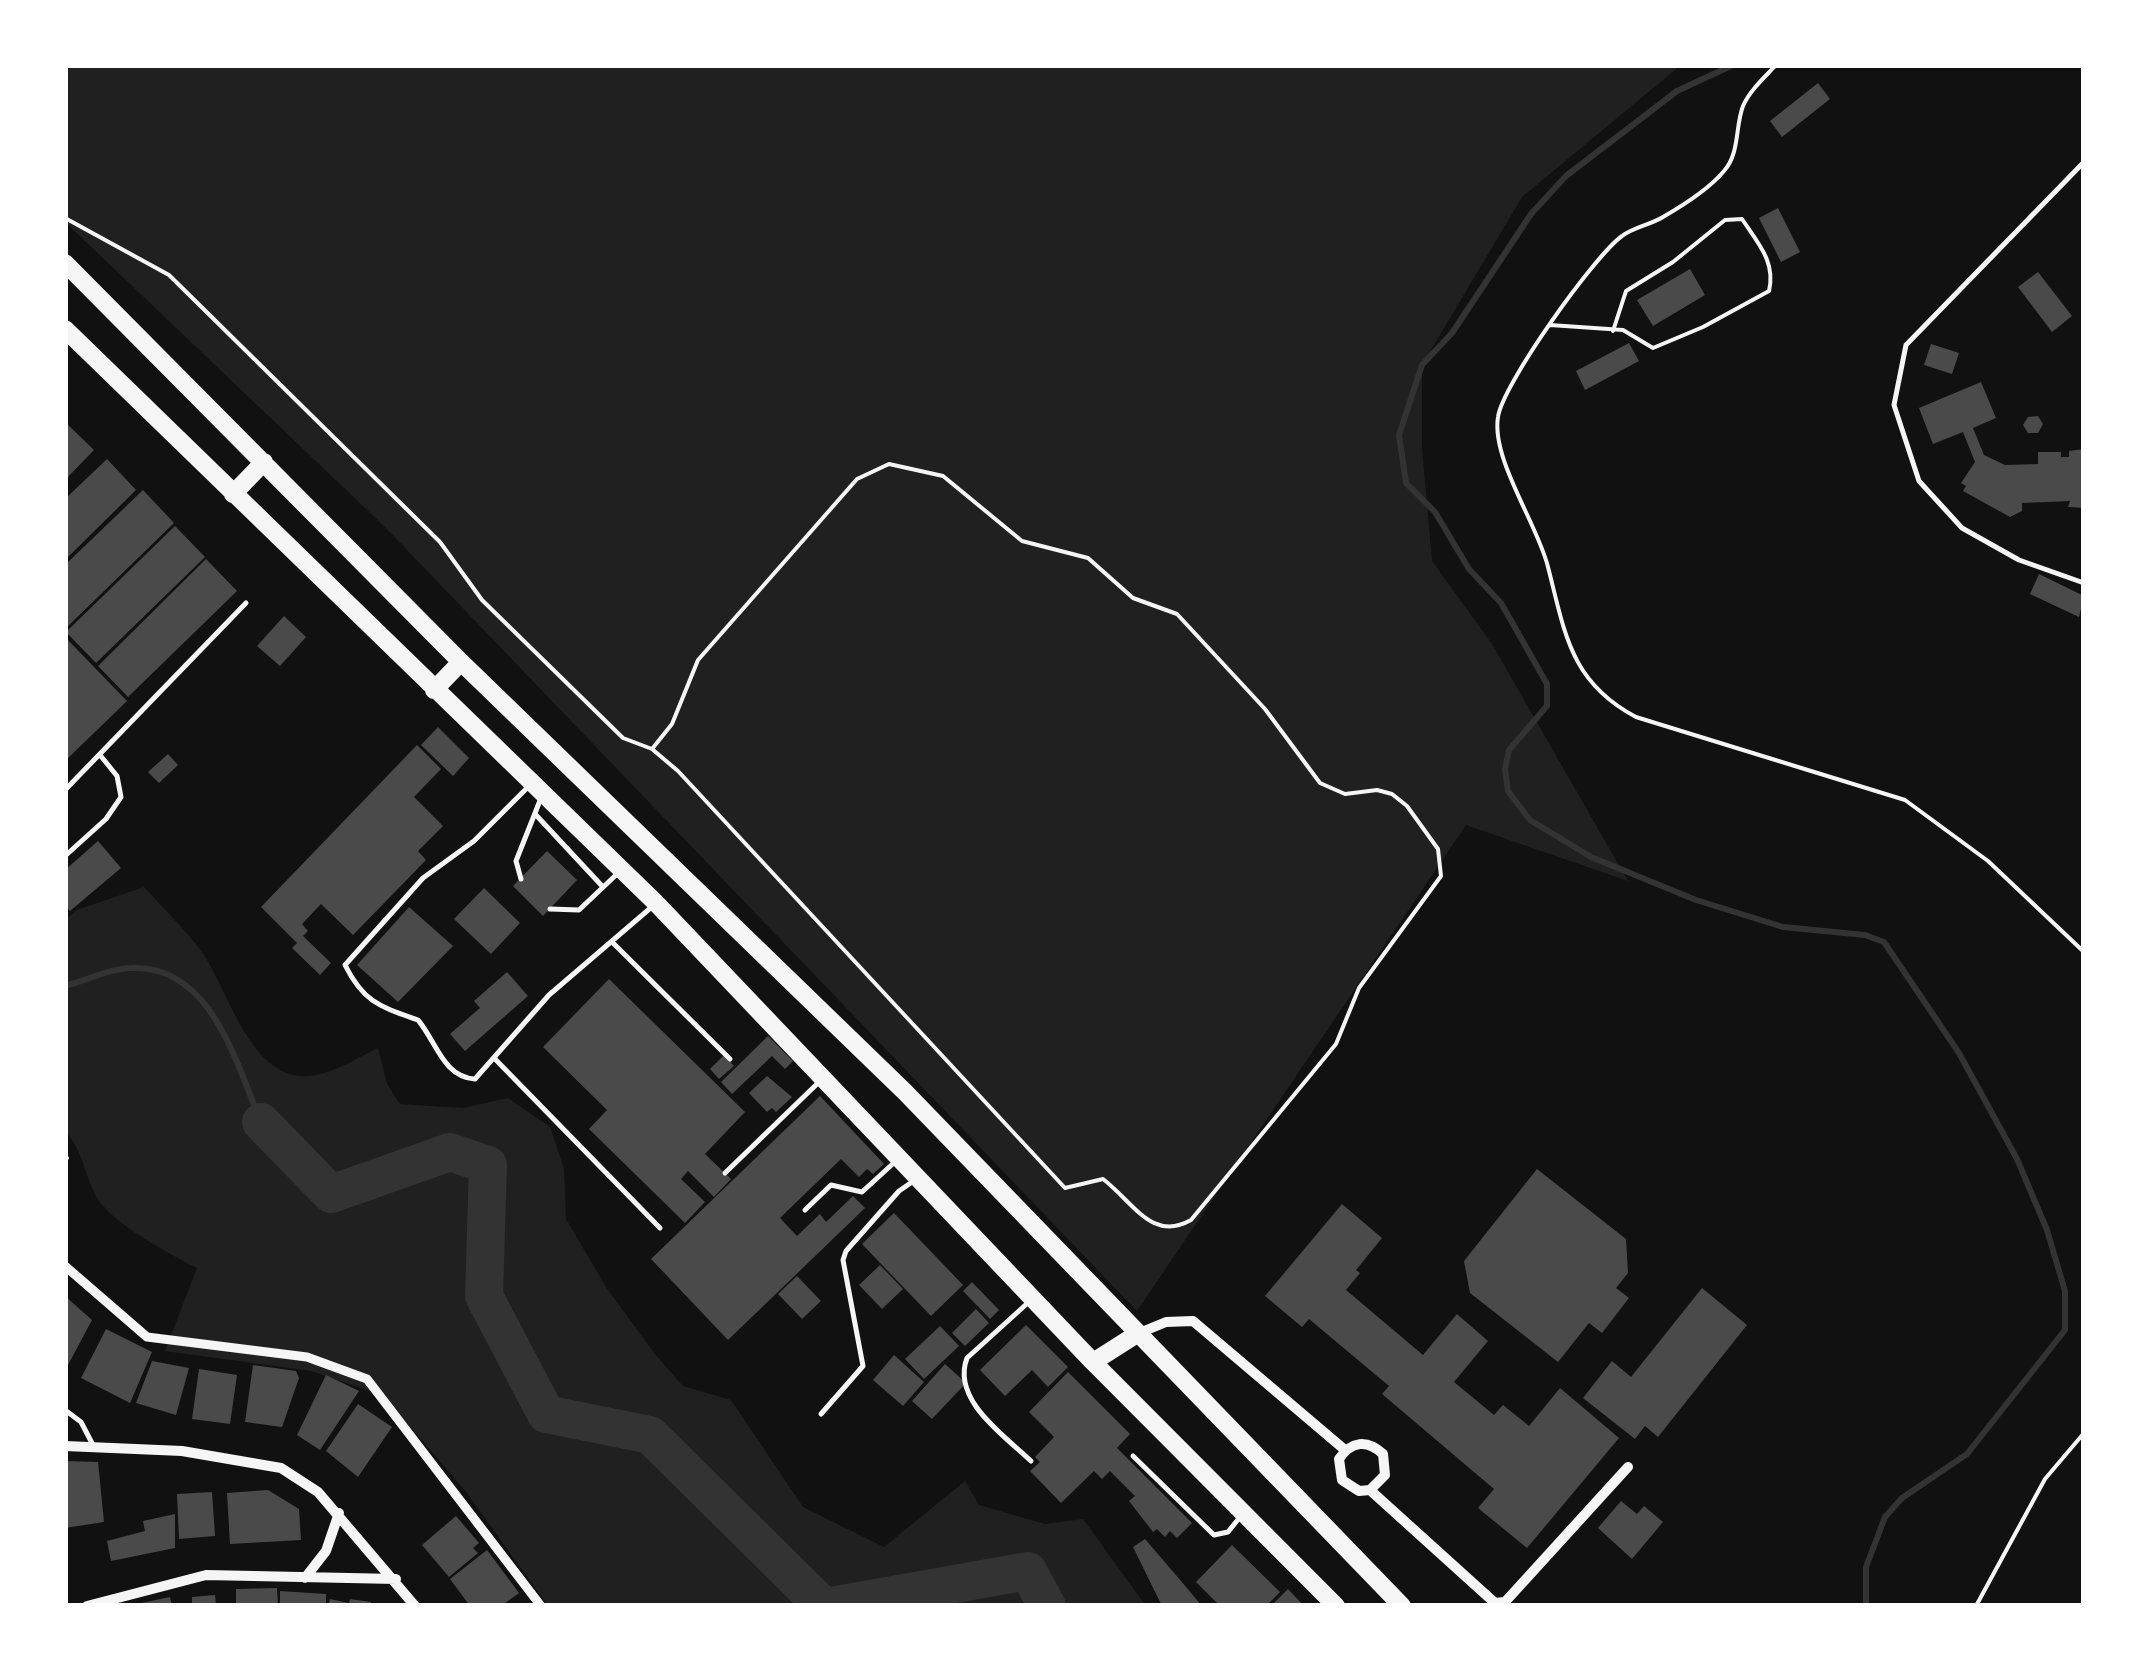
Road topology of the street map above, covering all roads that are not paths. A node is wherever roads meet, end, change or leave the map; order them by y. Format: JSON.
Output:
{"nodes":[{"id":1,"x":2084,"y":162,"type":"edge"},
{"id":2,"x":65,"y":263,"type":"edge"},
{"id":3,"x":65,"y":329,"type":"edge"},
{"id":4,"x":264,"y":462,"type":"junction"},
{"id":5,"x":233,"y":494,"type":"junction"},
{"id":6,"x":2084,"y":583,"type":"edge"},
{"id":7,"x":246,"y":603,"type":"dead end"},
{"id":8,"x":461,"y":662,"type":"junction"},
{"id":9,"x":434,"y":690,"type":"junction"},
{"id":10,"x":100,"y":754,"type":"junction"},
{"id":11,"x":538,"y":786,"type":"junction"},
{"id":12,"x":65,"y":790,"type":"edge"},
{"id":13,"x":536,"y":815,"type":"junction"},
{"id":14,"x":65,"y":856,"type":"edge"},
{"id":15,"x":622,"y":870,"type":"junction"},
{"id":16,"x":520,"y":878,"type":"dead end"},
{"id":17,"x":603,"y":887,"type":"junction"},
{"id":18,"x":656,"y":904,"type":"junction"},
{"id":19,"x":550,"y":909,"type":"dead end"},
{"id":20,"x":612,"y":942,"type":"junction"},
{"id":21,"x":495,"y":1058,"type":"junction"},
{"id":22,"x":730,"y":1059,"type":"dead end"},
{"id":23,"x":824,"y":1077,"type":"junction"},
{"id":24,"x":899,"y":1158,"type":"junction"},
{"id":25,"x":725,"y":1173,"type":"dead end"},
{"id":26,"x":918,"y":1178,"type":"junction"},
{"id":27,"x":805,"y":1210,"type":"dead end"},
{"id":28,"x":660,"y":1228,"type":"dead end"},
{"id":29,"x":65,"y":1266,"type":"edge"},
{"id":30,"x":1033,"y":1298,"type":"junction"},
{"id":31,"x":1136,"y":1334,"type":"junction"},
{"id":32,"x":1094,"y":1362,"type":"junction"},
{"id":33,"x":65,"y":1410,"type":"edge"},
{"id":34,"x":821,"y":1414,"type":"dead end"},
{"id":35,"x":93,"y":1445,"type":"junction"},
{"id":36,"x":65,"y":1446,"type":"edge"},
{"id":37,"x":1345,"y":1450,"type":"junction"},
{"id":38,"x":1133,"y":1456,"type":"dead end"},
{"id":39,"x":1030,"y":1461,"type":"dead end"},
{"id":40,"x":1628,"y":1468,"type":"dead end"},
{"id":41,"x":1370,"y":1490,"type":"junction"},
{"id":42,"x":339,"y":1514,"type":"junction"},
{"id":43,"x":1242,"y":1514,"type":"junction"},
{"id":44,"x":304,"y":1578,"type":"junction"},
{"id":45,"x":396,"y":1579,"type":"junction"},
{"id":46,"x":88,"y":1606,"type":"edge"},
{"id":47,"x":415,"y":1606,"type":"edge"},
{"id":48,"x":541,"y":1606,"type":"edge"},
{"id":49,"x":1336,"y":1606,"type":"edge"},
{"id":50,"x":1402,"y":1606,"type":"edge"}],
"edges":[{"from":1,"to":6,"type":"lane"},
{"from":2,"to":4,"type":"main road"},
{"from":3,"to":5,"type":"main road"},
{"from":4,"to":5,"type":"main road"},
{"from":4,"to":8,"type":"main road"},
{"from":5,"to":9,"type":"main road"},
{"from":7,"to":10,"type":"lane"},
{"from":8,"to":9,"type":"main road"},
{"from":8,"to":31,"type":"main road"},
{"from":9,"to":11,"type":"main road"},
{"from":10,"to":12,"type":"lane"},
{"from":10,"to":14,"type":"lane"},
{"from":11,"to":13,"type":"lane"},
{"from":11,"to":15,"type":"main road"},
{"from":11,"to":21,"type":"lane"},
{"from":13,"to":16,"type":"lane"},
{"from":13,"to":17,"type":"lane"},
{"from":15,"to":17,"type":"lane"},
{"from":15,"to":18,"type":"main road"},
{"from":17,"to":19,"type":"lane"},
{"from":18,"to":20,"type":"lane"},
{"from":18,"to":23,"type":"main road"},
{"from":20,"to":21,"type":"lane"},
{"from":20,"to":22,"type":"lane"},
{"from":21,"to":28,"type":"lane"},
{"from":23,"to":24,"type":"main road"},
{"from":23,"to":25,"type":"lane"},
{"from":24,"to":26,"type":"main road"},
{"from":24,"to":27,"type":"lane"},
{"from":26,"to":30,"type":"main road"},
{"from":26,"to":34,"type":"lane"},
{"from":29,"to":48,"type":"street"},
{"from":30,"to":32,"type":"main road"},
{"from":30,"to":39,"type":"lane"},
{"from":31,"to":32,"type":"main road"},
{"from":31,"to":37,"type":"street"},
{"from":31,"to":50,"type":"main road"},
{"from":32,"to":43,"type":"main road"},
{"from":33,"to":35,"type":"lane"},
{"from":35,"to":36,"type":"street"},
{"from":35,"to":42,"type":"street"},
{"from":37,"to":41,"type":"street"},
{"from":37,"to":41,"type":"street"},
{"from":38,"to":43,"type":"lane"},
{"from":40,"to":41,"type":"street"},
{"from":42,"to":44,"type":"street"},
{"from":42,"to":45,"type":"street"},
{"from":43,"to":49,"type":"main road"},
{"from":44,"to":45,"type":"street"},
{"from":44,"to":46,"type":"street"},
{"from":45,"to":47,"type":"street"}]}
